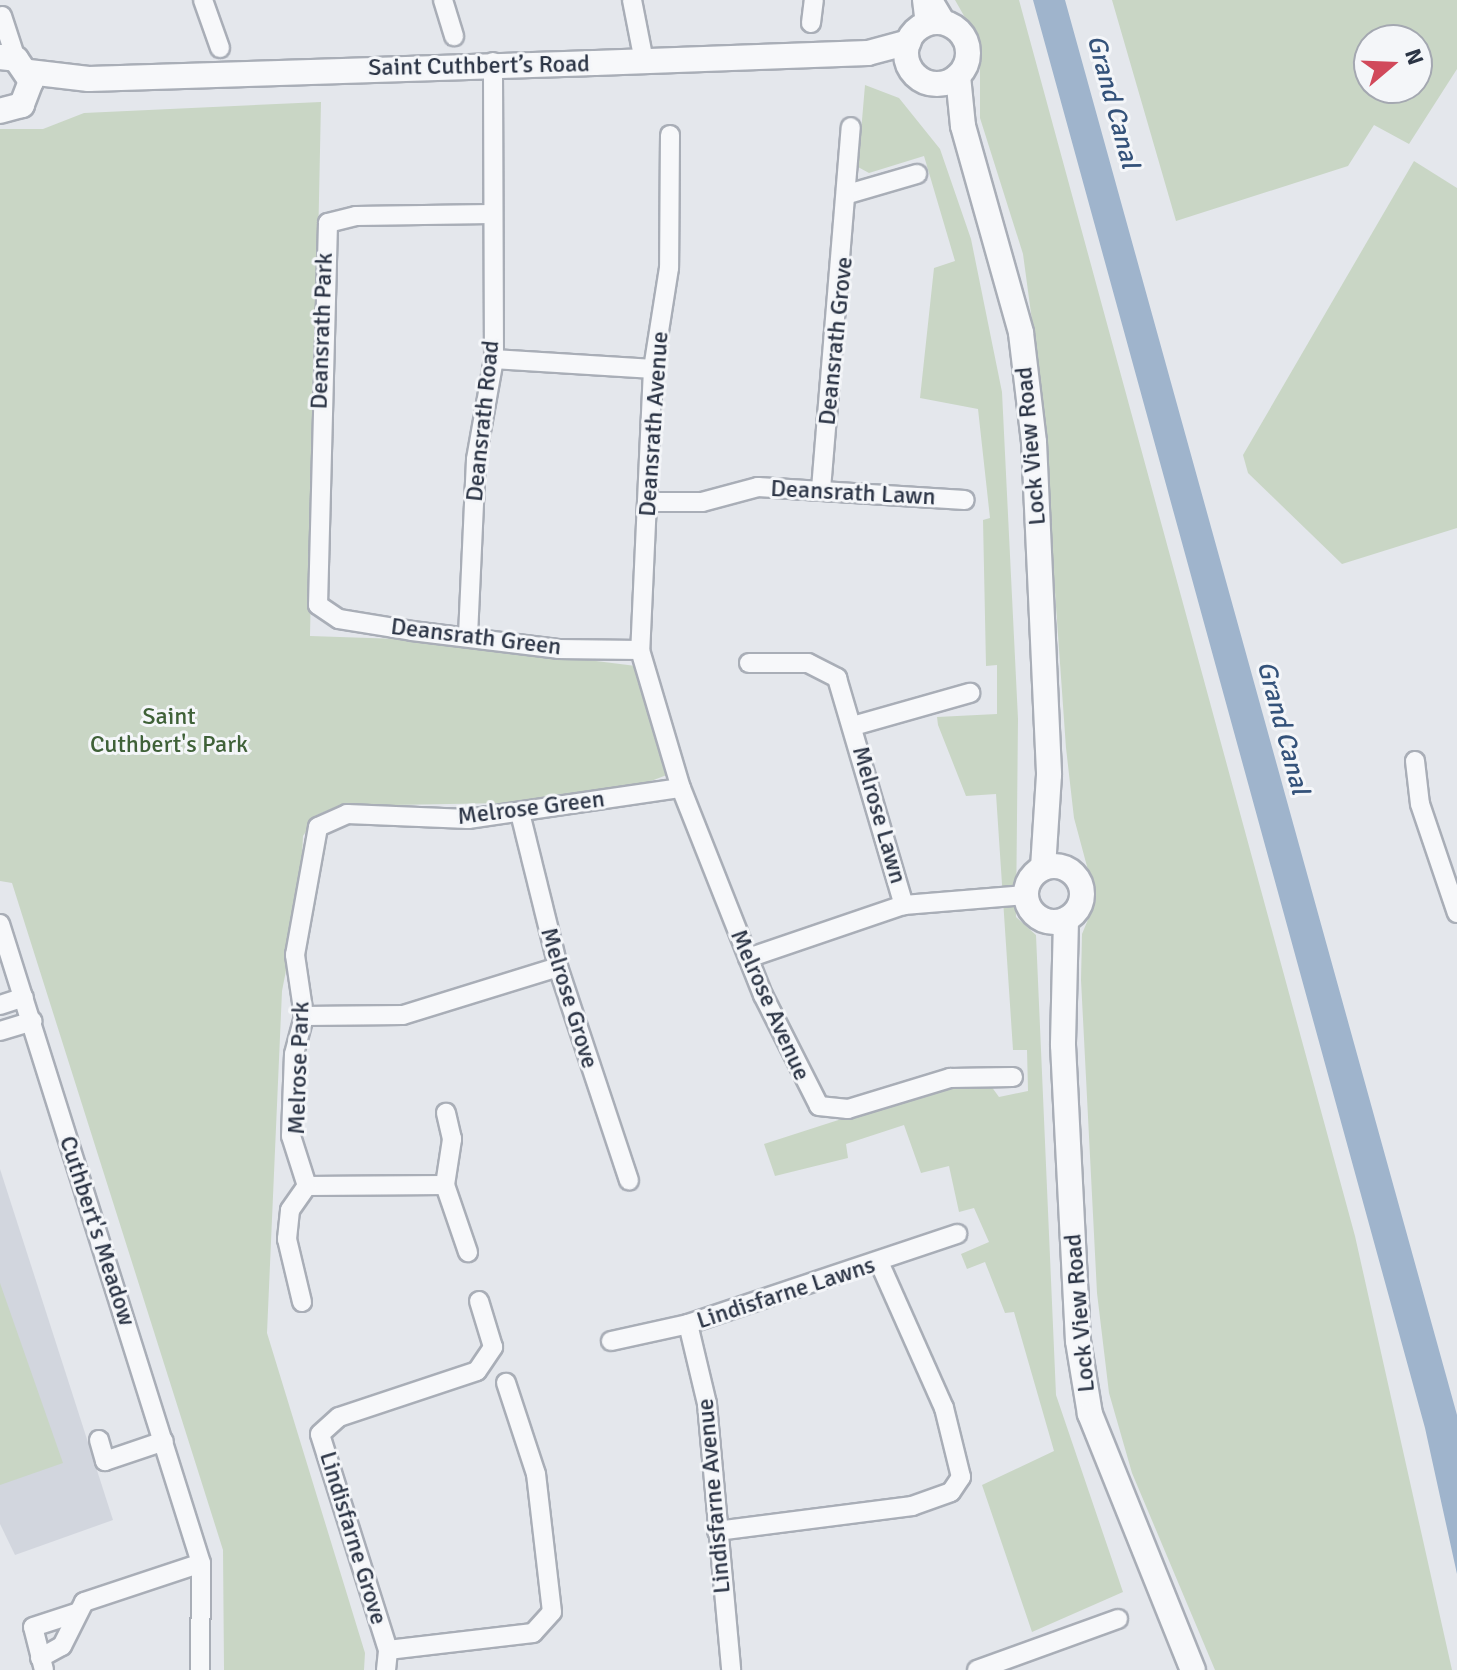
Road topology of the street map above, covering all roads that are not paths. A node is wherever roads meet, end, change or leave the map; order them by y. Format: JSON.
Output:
{"nodes":[{"id":1,"x":203,"y":0,"type":"edge"},
{"id":2,"x":443,"y":0,"type":"edge"},
{"id":3,"x":632,"y":0,"type":"edge"},
{"id":4,"x":814,"y":0,"type":"edge"},
{"id":5,"x":922,"y":0,"type":"edge"},
{"id":6,"x":933,"y":0,"type":"edge"},
{"id":7,"x":2,"y":14,"type":"edge"},
{"id":8,"x":811,"y":23,"type":"dead end"},
{"id":9,"x":454,"y":36,"type":"dead end"},
{"id":10,"x":220,"y":48,"type":"dead end"},
{"id":11,"x":923,"y":48,"type":"junction"},
{"id":12,"x":644,"y":61,"type":"junction"},
{"id":13,"x":493,"y":62,"type":"junction"},
{"id":14,"x":15,"y":63,"type":"edge"},
{"id":15,"x":958,"y":76,"type":"junction"},
{"id":16,"x":89,"y":79,"type":"junction"},
{"id":17,"x":27,"y":98,"type":"junction"},
{"id":18,"x":0,"y":111,"type":"edge"},
{"id":19,"x":963,"y":126,"type":"junction"},
{"id":20,"x":851,"y":127,"type":"dead end"},
{"id":21,"x":670,"y":135,"type":"dead end"},
{"id":22,"x":917,"y":174,"type":"dead end"},
{"id":23,"x":848,"y":194,"type":"junction"},
{"id":24,"x":491,"y":214,"type":"junction"},
{"id":25,"x":494,"y":359,"type":"junction"},
{"id":26,"x":653,"y":369,"type":"junction"},
{"id":27,"x":821,"y":489,"type":"junction"},
{"id":28,"x":965,"y":500,"type":"dead end"},
{"id":29,"x":647,"y":502,"type":"junction"},
{"id":30,"x":318,"y":605,"type":"joint"},
{"id":31,"x":468,"y":636,"type":"junction"},
{"id":32,"x":640,"y":650,"type":"junction"},
{"id":33,"x":749,"y":663,"type":"dead end"},
{"id":34,"x":970,"y":693,"type":"dead end"},
{"id":35,"x":659,"y":712,"type":"joint"},
{"id":36,"x":853,"y":726,"type":"junction"},
{"id":37,"x":1415,"y":761,"type":"dead end"},
{"id":38,"x":681,"y":788,"type":"junction"},
{"id":39,"x":520,"y":813,"type":"junction"},
{"id":40,"x":333,"y":817,"type":"joint"},
{"id":41,"x":1053,"y":868,"type":"junction"},
{"id":42,"x":1026,"y":895,"type":"junction"},
{"id":43,"x":904,"y":905,"type":"junction"},
{"id":44,"x":1457,"y":913,"type":"edge"},
{"id":45,"x":1055,"y":920,"type":"junction"},
{"id":46,"x":0,"y":924,"type":"edge"},
{"id":47,"x":748,"y":958,"type":"junction"},
{"id":48,"x":558,"y":967,"type":"junction"},
{"id":49,"x":24,"y":997,"type":"junction"},
{"id":50,"x":0,"y":1005,"type":"edge"},
{"id":51,"x":304,"y":1016,"type":"junction"},
{"id":52,"x":32,"y":1021,"type":"junction"},
{"id":53,"x":0,"y":1031,"type":"edge"},
{"id":54,"x":1013,"y":1077,"type":"dead end"},
{"id":55,"x":446,"y":1113,"type":"dead end"},
{"id":56,"x":629,"y":1180,"type":"dead end"},
{"id":57,"x":445,"y":1185,"type":"junction"},
{"id":58,"x":307,"y":1186,"type":"junction"},
{"id":59,"x":957,"y":1234,"type":"dead end"},
{"id":60,"x":468,"y":1252,"type":"dead end"},
{"id":61,"x":880,"y":1264,"type":"junction"},
{"id":62,"x":479,"y":1301,"type":"dead end"},
{"id":63,"x":302,"y":1302,"type":"dead end"},
{"id":64,"x":688,"y":1324,"type":"junction"},
{"id":65,"x":611,"y":1341,"type":"dead end"},
{"id":66,"x":506,"y":1383,"type":"dead end"},
{"id":67,"x":99,"y":1440,"type":"dead end"},
{"id":68,"x":164,"y":1441,"type":"junction"},
{"id":69,"x":717,"y":1531,"type":"junction"},
{"id":70,"x":201,"y":1563,"type":"junction"},
{"id":71,"x":76,"y":1613,"type":"junction"},
{"id":72,"x":1118,"y":1619,"type":"dead end"},
{"id":73,"x":388,"y":1650,"type":"junction"},
{"id":74,"x":1033,"y":1662,"type":"edge"},
{"id":75,"x":42,"y":1664,"type":"edge"},
{"id":76,"x":200,"y":1670,"type":"edge"},
{"id":77,"x":386,"y":1670,"type":"edge"},
{"id":78,"x":731,"y":1670,"type":"edge"},
{"id":79,"x":977,"y":1670,"type":"edge"},
{"id":80,"x":1193,"y":1670,"type":"edge"}],
"edges":[{"from":1,"to":10,"type":"street"},
{"from":2,"to":9,"type":"street"},
{"from":3,"to":12,"type":"street"},
{"from":4,"to":8,"type":"street"},
{"from":5,"to":11,"type":"street"},
{"from":6,"to":11,"type":"street"},
{"from":7,"to":14,"type":"street"},
{"from":11,"to":12,"type":"street","name":"Saint Cuthbert’s Road"},
{"from":11,"to":15,"type":"street","name":"Saint Cuthbert’s Road"},
{"from":11,"to":15,"type":"street","name":"Lock View Road"},
{"from":11,"to":19,"type":"street","name":"Lock View Road"},
{"from":12,"to":13,"type":"street","name":"Saint Cuthbert’s Road"},
{"from":13,"to":16,"type":"street","name":"Saint Cuthbert’s Road"},
{"from":13,"to":24,"type":"street","name":"Deansrath Road"},
{"from":14,"to":16,"type":"street","name":"Saint Cuthbert’s Road"},
{"from":14,"to":17,"type":"street"},
{"from":15,"to":19,"type":"street","name":"Lock View Road"},
{"from":16,"to":17,"type":"street","name":"Saint Cuthbert’s Road"},
{"from":17,"to":18,"type":"street","name":"Saint Cuthbert’s Road"},
{"from":19,"to":41,"type":"street","name":"Lock View Road"},
{"from":20,"to":23,"type":"street","name":"Deansrath Grove"},
{"from":21,"to":26,"type":"street","name":"Deansrath Avenue"},
{"from":22,"to":23,"type":"street"},
{"from":23,"to":27,"type":"street","name":"Deansrath Grove"},
{"from":24,"to":25,"type":"street","name":"Deansrath Road"},
{"from":24,"to":30,"type":"street","name":"Deansrath Park"},
{"from":25,"to":26,"type":"street"},
{"from":25,"to":31,"type":"street","name":"Deansrath Road"},
{"from":26,"to":29,"type":"street","name":"Deansrath Avenue"},
{"from":27,"to":28,"type":"street","name":"Deansrath Lawn"},
{"from":27,"to":29,"type":"street","name":"Deansrath Lawn"},
{"from":29,"to":32,"type":"street","name":"Deansrath Avenue"},
{"from":30,"to":31,"type":"street","name":"Deansrath Green"},
{"from":31,"to":32,"type":"street","name":"Deansrath Green"},
{"from":32,"to":35,"type":"street","name":"Deansrath Avenue"},
{"from":33,"to":36,"type":"street","name":"Melrose Lawn"},
{"from":34,"to":36,"type":"street","name":"Melrose Lawn"},
{"from":35,"to":38,"type":"street","name":"Melrose Avenue"},
{"from":36,"to":43,"type":"street","name":"Melrose Lawn"},
{"from":37,"to":44,"type":"street"},
{"from":38,"to":39,"type":"street","name":"Melrose Green"},
{"from":38,"to":47,"type":"street","name":"Melrose Avenue"},
{"from":39,"to":40,"type":"street","name":"Melrose Green"},
{"from":39,"to":48,"type":"street","name":"Melrose Grove"},
{"from":40,"to":51,"type":"street","name":"Melrose Park"},
{"from":41,"to":42,"type":"street"},
{"from":41,"to":45,"type":"street","name":"Lock View Road"},
{"from":42,"to":43,"type":"street"},
{"from":42,"to":45,"type":"street"},
{"from":43,"to":47,"type":"street"},
{"from":45,"to":80,"type":"street","name":"Lock View Road"},
{"from":46,"to":49,"type":"street","name":"Cuthbert's Meadow"},
{"from":47,"to":54,"type":"street","name":"Melrose Avenue"},
{"from":48,"to":51,"type":"street"},
{"from":48,"to":56,"type":"street","name":"Melrose Grove"},
{"from":49,"to":50,"type":"street"},
{"from":49,"to":52,"type":"street","name":"Cuthbert's Meadow"},
{"from":51,"to":58,"type":"street","name":"Melrose Park"},
{"from":52,"to":53,"type":"street"},
{"from":52,"to":68,"type":"street","name":"Cuthbert's Meadow"},
{"from":55,"to":57,"type":"street"},
{"from":57,"to":58,"type":"street"},
{"from":57,"to":60,"type":"street"},
{"from":58,"to":63,"type":"street"},
{"from":59,"to":61,"type":"street","name":"Lindisfarne Lawns"},
{"from":61,"to":64,"type":"street","name":"Lindisfarne Lawns"},
{"from":61,"to":69,"type":"street"},
{"from":62,"to":73,"type":"street","name":"Lindisfarne Grove"},
{"from":64,"to":65,"type":"street","name":"Lindisfarne Lawns"},
{"from":64,"to":69,"type":"street","name":"Lindisfarne Avenue"},
{"from":66,"to":73,"type":"street","name":"Lindisfarne Grove"},
{"from":67,"to":68,"type":"street"},
{"from":68,"to":70,"type":"street","name":"Cuthbert's Meadow"},
{"from":69,"to":78,"type":"street","name":"Lindisfarne Avenue"},
{"from":70,"to":71,"type":"street"},
{"from":70,"to":76,"type":"street","name":"Cuthbert's Meadow"},
{"from":71,"to":75,"type":"street"},
{"from":71,"to":75,"type":"street"},
{"from":72,"to":74,"type":"street"},
{"from":73,"to":77,"type":"street","name":"Lindisfarne Grove"},
{"from":74,"to":79,"type":"street"}]}
